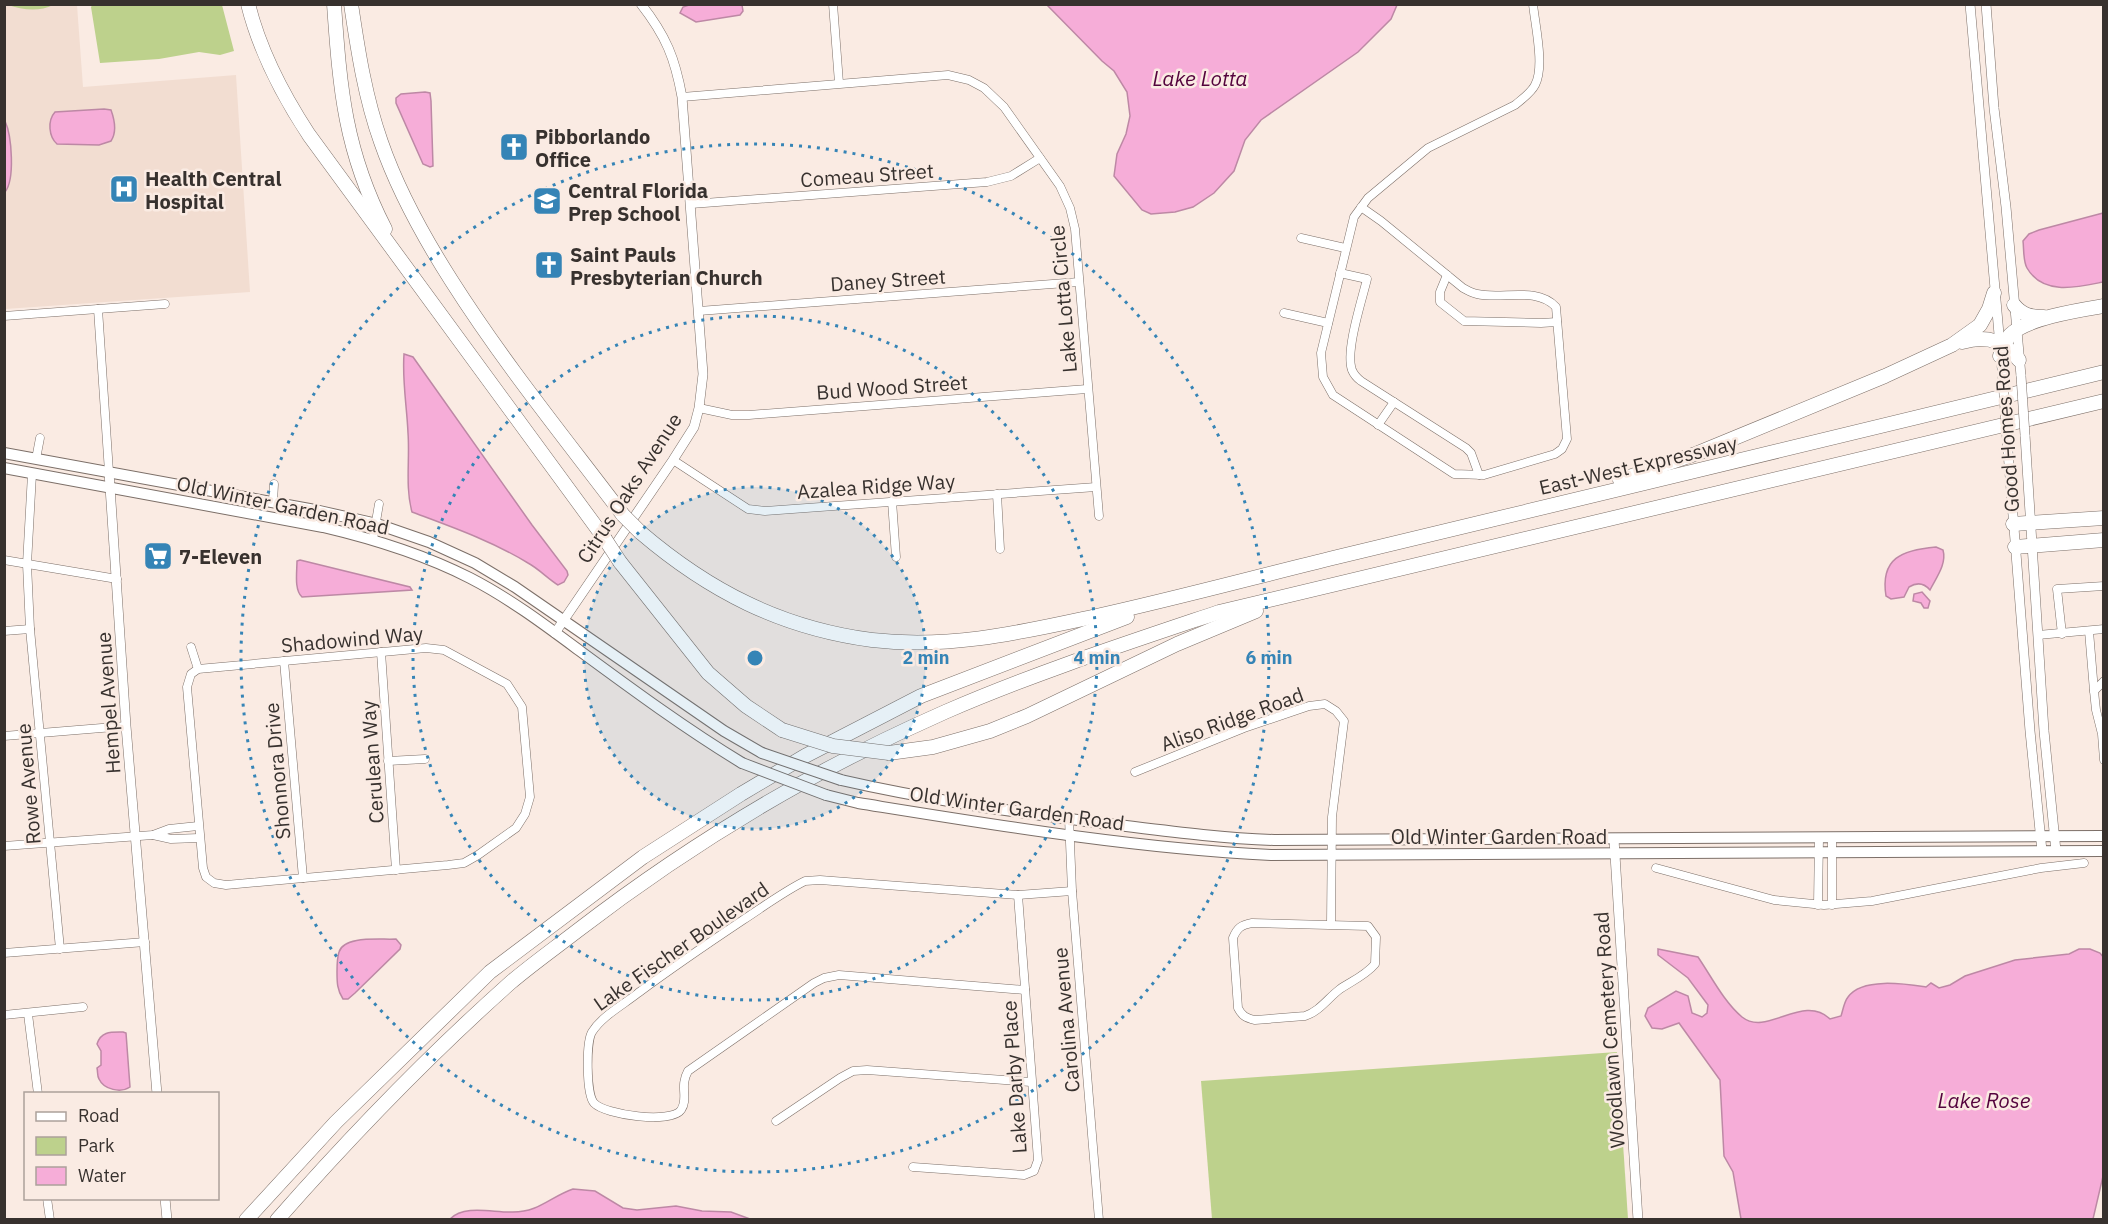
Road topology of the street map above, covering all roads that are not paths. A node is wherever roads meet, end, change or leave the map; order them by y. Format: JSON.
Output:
{"nodes":[{"id":1,"x":248,"y":4,"type":"edge"},
{"id":2,"x":334,"y":4,"type":"edge"},
{"id":3,"x":351,"y":4,"type":"edge"},
{"id":4,"x":641,"y":4,"type":"edge"},
{"id":5,"x":833,"y":4,"type":"edge"},
{"id":6,"x":1533,"y":4,"type":"edge"},
{"id":7,"x":1970,"y":4,"type":"edge"},
{"id":8,"x":1986,"y":4,"type":"edge"},
{"id":9,"x":1987,"y":16,"type":"junction"},
{"id":10,"x":1971,"y":17,"type":"junction"},
{"id":11,"x":839,"y":83,"type":"junction"},
{"id":12,"x":682,"y":97,"type":"junction"},
{"id":13,"x":1979,"y":107,"type":"junction"},
{"id":14,"x":1994,"y":108,"type":"junction"},
{"id":15,"x":1040,"y":158,"type":"junction"},
{"id":16,"x":691,"y":204,"type":"junction"},
{"id":17,"x":1361,"y":207,"type":"junction"},
{"id":18,"x":1301,"y":238,"type":"dead end"},
{"id":19,"x":1345,"y":248,"type":"junction"},
{"id":20,"x":400,"y":257,"type":"junction"},
{"id":21,"x":1340,"y":273,"type":"junction"},
{"id":22,"x":1447,"y":275,"type":"junction"},
{"id":23,"x":1079,"y":282,"type":"junction"},
{"id":24,"x":1994,"y":293,"type":"junction"},
{"id":25,"x":165,"y":304,"type":"dead end"},
{"id":26,"x":2014,"y":304,"type":"junction"},
{"id":27,"x":2103,"y":306,"type":"edge"},
{"id":28,"x":98,"y":309,"type":"junction"},
{"id":29,"x":699,"y":311,"type":"junction"},
{"id":30,"x":1284,"y":313,"type":"dead end"},
{"id":31,"x":4,"y":316,"type":"edge"},
{"id":32,"x":2046,"y":317,"type":"junction"},
{"id":33,"x":1328,"y":322,"type":"junction"},
{"id":34,"x":1557,"y":322,"type":"junction"},
{"id":35,"x":2016,"y":330,"type":"junction"},
{"id":36,"x":1952,"y":345,"type":"junction"},
{"id":37,"x":2001,"y":347,"type":"junction"},
{"id":38,"x":2019,"y":360,"type":"junction"},
{"id":39,"x":2103,"y":372,"type":"edge"},
{"id":40,"x":1088,"y":389,"type":"junction"},
{"id":41,"x":2103,"y":401,"type":"edge"},
{"id":42,"x":1394,"y":402,"type":"junction"},
{"id":43,"x":699,"y":408,"type":"junction"},
{"id":44,"x":2103,"y":410,"type":"edge"},
{"id":45,"x":1378,"y":425,"type":"junction"},
{"id":46,"x":1991,"y":429,"type":"junction"},
{"id":47,"x":40,"y":438,"type":"dead end"},
{"id":48,"x":4,"y":453,"type":"edge"},
{"id":49,"x":36,"y":459,"type":"junction"},
{"id":50,"x":674,"y":460,"type":"junction"},
{"id":51,"x":4,"y":468,"type":"edge"},
{"id":52,"x":109,"y":472,"type":"junction"},
{"id":53,"x":32,"y":474,"type":"junction"},
{"id":54,"x":1479,"y":475,"type":"junction"},
{"id":55,"x":274,"y":484,"type":"dead end"},
{"id":56,"x":110,"y":487,"type":"junction"},
{"id":57,"x":1096,"y":487,"type":"junction"},
{"id":58,"x":998,"y":494,"type":"junction"},
{"id":59,"x":892,"y":501,"type":"junction"},
{"id":60,"x":1571,"y":501,"type":"junction"},
{"id":61,"x":273,"y":502,"type":"junction"},
{"id":62,"x":379,"y":504,"type":"dead end"},
{"id":63,"x":1099,"y":516,"type":"dead end"},
{"id":64,"x":2103,"y":518,"type":"edge"},
{"id":65,"x":2031,"y":522,"type":"junction"},
{"id":66,"x":377,"y":524,"type":"junction"},
{"id":67,"x":2013,"y":524,"type":"junction"},
{"id":68,"x":373,"y":539,"type":"junction"},
{"id":69,"x":2103,"y":540,"type":"edge"},
{"id":70,"x":2032,"y":545,"type":"junction"},
{"id":71,"x":2015,"y":547,"type":"junction"},
{"id":72,"x":1000,"y":549,"type":"dead end"},
{"id":73,"x":896,"y":557,"type":"dead end"},
{"id":74,"x":4,"y":560,"type":"edge"},
{"id":75,"x":27,"y":564,"type":"junction"},
{"id":76,"x":117,"y":579,"type":"junction"},
{"id":77,"x":1329,"y":586,"type":"junction"},
{"id":78,"x":2103,"y":586,"type":"edge"},
{"id":79,"x":1182,"y":597,"type":"junction"},
{"id":80,"x":563,"y":621,"type":"junction"},
{"id":81,"x":30,"y":629,"type":"junction"},
{"id":82,"x":2103,"y":629,"type":"edge"},
{"id":83,"x":4,"y":631,"type":"edge"},
{"id":84,"x":2089,"y":631,"type":"junction"},
{"id":85,"x":555,"y":633,"type":"junction"},
{"id":86,"x":2062,"y":634,"type":"junction"},
{"id":87,"x":2038,"y":639,"type":"junction"},
{"id":88,"x":2024,"y":643,"type":"junction"},
{"id":89,"x":190,"y":647,"type":"dead end"},
{"id":90,"x":381,"y":652,"type":"junction"},
{"id":91,"x":284,"y":661,"type":"junction"},
{"id":92,"x":198,"y":669,"type":"junction"},
{"id":93,"x":2103,"y":681,"type":"edge"},
{"id":94,"x":2094,"y":692,"type":"junction"},
{"id":95,"x":126,"y":726,"type":"junction"},
{"id":96,"x":40,"y":734,"type":"junction"},
{"id":97,"x":4,"y":736,"type":"edge"},
{"id":98,"x":425,"y":759,"type":"dead end"},
{"id":99,"x":2103,"y":760,"type":"edge"},
{"id":100,"x":388,"y":761,"type":"junction"},
{"id":101,"x":1135,"y":772,"type":"dead end"},
{"id":102,"x":1069,"y":818,"type":"junction"},
{"id":103,"x":198,"y":826,"type":"junction"},
{"id":104,"x":153,"y":835,"type":"junction"},
{"id":105,"x":1069,"y":835,"type":"junction"},
{"id":106,"x":136,"y":836,"type":"junction"},
{"id":107,"x":2040,"y":836,"type":"junction"},
{"id":108,"x":2054,"y":836,"type":"junction"},
{"id":109,"x":2103,"y":836,"type":"edge"},
{"id":110,"x":1819,"y":837,"type":"junction"},
{"id":111,"x":1832,"y":837,"type":"junction"},
{"id":112,"x":199,"y":838,"type":"junction"},
{"id":113,"x":1614,"y":838,"type":"junction"},
{"id":114,"x":1331,"y":840,"type":"junction"},
{"id":115,"x":50,"y":843,"type":"junction"},
{"id":116,"x":4,"y":846,"type":"edge"},
{"id":117,"x":2042,"y":851,"type":"junction"},
{"id":118,"x":2056,"y":851,"type":"junction"},
{"id":119,"x":2103,"y":851,"type":"edge"},
{"id":120,"x":1832,"y":852,"type":"junction"},
{"id":121,"x":1819,"y":853,"type":"junction"},
{"id":122,"x":1615,"y":854,"type":"junction"},
{"id":123,"x":1331,"y":855,"type":"junction"},
{"id":124,"x":2084,"y":863,"type":"dead end"},
{"id":125,"x":1656,"y":868,"type":"dead end"},
{"id":126,"x":396,"y":870,"type":"junction"},
{"id":127,"x":303,"y":878,"type":"junction"},
{"id":128,"x":1818,"y":878,"type":"junction"},
{"id":129,"x":1832,"y":878,"type":"junction"},
{"id":130,"x":1072,"y":891,"type":"junction"},
{"id":131,"x":1018,"y":895,"type":"junction"},
{"id":132,"x":1818,"y":905,"type":"junction"},
{"id":133,"x":1832,"y":905,"type":"junction"},
{"id":134,"x":1331,"y":924,"type":"junction"},
{"id":135,"x":144,"y":942,"type":"junction"},
{"id":136,"x":60,"y":949,"type":"junction"},
{"id":137,"x":4,"y":953,"type":"edge"},
{"id":138,"x":1025,"y":990,"type":"junction"},
{"id":139,"x":83,"y":1007,"type":"dead end"},
{"id":140,"x":28,"y":1014,"type":"junction"},
{"id":141,"x":4,"y":1015,"type":"edge"},
{"id":142,"x":1031,"y":1082,"type":"junction"},
{"id":143,"x":38,"y":1092,"type":"edge"},
{"id":144,"x":157,"y":1092,"type":"edge"},
{"id":145,"x":776,"y":1121,"type":"dead end"},
{"id":146,"x":913,"y":1167,"type":"dead end"},
{"id":147,"x":47,"y":1200,"type":"edge"},
{"id":148,"x":165,"y":1200,"type":"edge"},
{"id":149,"x":50,"y":1220,"type":"edge"},
{"id":150,"x":167,"y":1220,"type":"edge"},
{"id":151,"x":246,"y":1220,"type":"edge"},
{"id":152,"x":277,"y":1220,"type":"edge"},
{"id":153,"x":1099,"y":1220,"type":"edge"},
{"id":154,"x":1638,"y":1220,"type":"edge"}],
"edges":[{"from":1,"to":20,"type":"highway"},
{"from":2,"to":20,"type":"highway"},
{"from":3,"to":79,"type":"highway","bridge":true},
{"from":4,"to":12,"type":"street","name":"Citrus Oaks Avenue"},
{"from":5,"to":11,"type":"street"},
{"from":6,"to":17,"type":"street"},
{"from":7,"to":10,"type":"street","name":"Good Homes Road"},
{"from":8,"to":9,"type":"street","name":"Good Homes Road"},
{"from":9,"to":10,"type":"street"},
{"from":9,"to":14,"type":"street","name":"Good Homes Road"},
{"from":10,"to":13,"type":"street","name":"Good Homes Road"},
{"from":11,"to":12,"type":"street","name":"Lake Lotta Circle"},
{"from":11,"to":15,"type":"street","name":"Lake Lotta Circle"},
{"from":12,"to":16,"type":"street","name":"Citrus Oaks Avenue"},
{"from":13,"to":14,"type":"street"},
{"from":13,"to":24,"type":"street","name":"Good Homes Road"},
{"from":14,"to":26,"type":"street","name":"Good Homes Road"},
{"from":15,"to":16,"type":"street","name":"Comeau Street"},
{"from":15,"to":23,"type":"street","name":"Lake Lotta Circle"},
{"from":16,"to":29,"type":"street","name":"Citrus Oaks Avenue"},
{"from":17,"to":19,"type":"street"},
{"from":17,"to":22,"type":"street"},
{"from":18,"to":19,"type":"street"},
{"from":19,"to":21,"type":"street"},
{"from":20,"to":77,"type":"highway","bridge":true},
{"from":21,"to":33,"type":"street"},
{"from":21,"to":42,"type":"street"},
{"from":22,"to":34,"type":"street"},
{"from":22,"to":34,"type":"street"},
{"from":23,"to":29,"type":"street","name":"Daney Street"},
{"from":23,"to":40,"type":"street","name":"Lake Lotta Circle"},
{"from":24,"to":36,"type":"highway"},
{"from":24,"to":37,"type":"street","name":"Good Homes Road"},
{"from":25,"to":28,"type":"street"},
{"from":26,"to":32,"type":"highway"},
{"from":26,"to":35,"type":"street","name":"Good Homes Road"},
{"from":27,"to":32,"type":"highway"},
{"from":28,"to":31,"type":"street"},
{"from":28,"to":52,"type":"street","name":"Hempel Avenue"},
{"from":29,"to":43,"type":"street","name":"Citrus Oaks Avenue"},
{"from":30,"to":33,"type":"street"},
{"from":32,"to":35,"type":"highway"},
{"from":33,"to":45,"type":"street"},
{"from":34,"to":54,"type":"street"},
{"from":35,"to":37,"type":"highway"},
{"from":35,"to":38,"type":"street","name":"Good Homes Road"},
{"from":36,"to":37,"type":"highway"},
{"from":36,"to":60,"type":"highway"},
{"from":37,"to":38,"type":"highway"},
{"from":37,"to":67,"type":"street","name":"Good Homes Road","bridge":true},
{"from":38,"to":65,"type":"street","name":"Good Homes Road","bridge":true},
{"from":39,"to":60,"type":"highway","name":"East-West Expressway"},
{"from":40,"to":43,"type":"street","name":"Bud Wood Street"},
{"from":40,"to":57,"type":"street","name":"Lake Lotta Circle"},
{"from":41,"to":46,"type":"highway"},
{"from":42,"to":45,"type":"street"},
{"from":42,"to":54,"type":"street"},
{"from":43,"to":50,"type":"street","name":"Citrus Oaks Avenue"},
{"from":44,"to":46,"type":"highway"},
{"from":45,"to":54,"type":"street"},
{"from":46,"to":77,"type":"highway"},
{"from":47,"to":49,"type":"street"},
{"from":48,"to":49,"type":"main road","name":"Old Winter Garden Road"},
{"from":49,"to":52,"type":"main road","name":"Old Winter Garden Road"},
{"from":50,"to":59,"type":"street","name":"Azalea Ridge Way"},
{"from":50,"to":80,"type":"street","name":"Citrus Oaks Avenue"},
{"from":51,"to":53,"type":"main road","name":"Old Winter Garden Road"},
{"from":52,"to":56,"type":"street","name":"Hempel Avenue"},
{"from":52,"to":61,"type":"main road","name":"Old Winter Garden Road"},
{"from":53,"to":56,"type":"main road","name":"Old Winter Garden Road"},
{"from":53,"to":75,"type":"street","name":"Rowe Avenue"},
{"from":55,"to":61,"type":"street"},
{"from":56,"to":68,"type":"main road","name":"Old Winter Garden Road"},
{"from":56,"to":76,"type":"street","name":"Hempel Avenue"},
{"from":57,"to":58,"type":"street","name":"Azalea Ridge Way"},
{"from":57,"to":63,"type":"street","name":"Lake Lotta Circle"},
{"from":58,"to":59,"type":"street","name":"Azalea Ridge Way"},
{"from":58,"to":72,"type":"street"},
{"from":59,"to":73,"type":"street"},
{"from":60,"to":79,"type":"highway","name":"East-West Expressway"},
{"from":61,"to":66,"type":"main road","name":"Old Winter Garden Road"},
{"from":62,"to":66,"type":"street"},
{"from":64,"to":65,"type":"highway"},
{"from":65,"to":67,"type":"highway"},
{"from":65,"to":70,"type":"street","name":"Good Homes Road"},
{"from":66,"to":68,"type":"street"},
{"from":66,"to":80,"type":"main road","name":"Old Winter Garden Road"},
{"from":67,"to":71,"type":"street","name":"Good Homes Road"},
{"from":68,"to":85,"type":"main road","name":"Old Winter Garden Road"},
{"from":69,"to":70,"type":"highway"},
{"from":70,"to":71,"type":"highway"},
{"from":70,"to":87,"type":"street","name":"Good Homes Road"},
{"from":71,"to":88,"type":"street","name":"Good Homes Road"},
{"from":74,"to":75,"type":"street"},
{"from":75,"to":76,"type":"street"},
{"from":75,"to":81,"type":"street","name":"Rowe Avenue"},
{"from":76,"to":95,"type":"street","name":"Hempel Avenue"},
{"from":77,"to":152,"type":"highway"},
{"from":78,"to":86,"type":"street"},
{"from":79,"to":151,"type":"highway"},
{"from":80,"to":85,"type":"street","name":"Citrus Oaks Avenue"},
{"from":80,"to":102,"type":"main road","name":"Old Winter Garden Road","bridge":true},
{"from":81,"to":83,"type":"street"},
{"from":81,"to":96,"type":"street","name":"Rowe Avenue"},
{"from":82,"to":84,"type":"street"},
{"from":84,"to":86,"type":"street"},
{"from":84,"to":94,"type":"street"},
{"from":85,"to":105,"type":"main road","name":"Old Winter Garden Road","bridge":true},
{"from":86,"to":87,"type":"street"},
{"from":87,"to":88,"type":"street"},
{"from":87,"to":108,"type":"street","name":"Good Homes Road"},
{"from":88,"to":107,"type":"street","name":"Good Homes Road"},
{"from":89,"to":92,"type":"street"},
{"from":90,"to":91,"type":"street","name":"Shadowind Way"},
{"from":90,"to":100,"type":"street","name":"Cerulean Way"},
{"from":90,"to":126,"type":"street","name":"Shadowind Way"},
{"from":91,"to":92,"type":"street","name":"Shadowind Way"},
{"from":91,"to":127,"type":"street","name":"Shonnora Drive"},
{"from":92,"to":103,"type":"street","name":"Shadowind Way"},
{"from":93,"to":94,"type":"street"},
{"from":94,"to":99,"type":"street"},
{"from":95,"to":96,"type":"street"},
{"from":95,"to":106,"type":"street","name":"Hempel Avenue"},
{"from":96,"to":97,"type":"street"},
{"from":96,"to":115,"type":"street","name":"Rowe Avenue"},
{"from":98,"to":100,"type":"street"},
{"from":100,"to":126,"type":"street","name":"Cerulean Way"},
{"from":101,"to":114,"type":"street","name":"Aliso Ridge Road"},
{"from":102,"to":105,"type":"street","name":"Carolina Avenue"},
{"from":102,"to":114,"type":"main road","name":"Old Winter Garden Road"},
{"from":103,"to":104,"type":"street"},
{"from":103,"to":112,"type":"street","name":"Shadowind Way"},
{"from":104,"to":106,"type":"street"},
{"from":104,"to":112,"type":"street"},
{"from":105,"to":123,"type":"main road","name":"Old Winter Garden Road"},
{"from":105,"to":130,"type":"street","name":"Carolina Avenue"},
{"from":106,"to":115,"type":"street"},
{"from":106,"to":135,"type":"street","name":"Hempel Avenue"},
{"from":107,"to":108,"type":"main road","name":"Old Winter Garden Road"},
{"from":107,"to":111,"type":"main road","name":"Old Winter Garden Road"},
{"from":107,"to":117,"type":"street","name":"Good Homes Road"},
{"from":108,"to":109,"type":"main road","name":"Old Winter Garden Road"},
{"from":108,"to":118,"type":"street","name":"Good Homes Road"},
{"from":110,"to":111,"type":"main road","name":"Old Winter Garden Road"},
{"from":110,"to":113,"type":"main road","name":"Old Winter Garden Road"},
{"from":110,"to":121,"type":"street"},
{"from":111,"to":120,"type":"street"},
{"from":112,"to":127,"type":"street","name":"Shadowind Way"},
{"from":113,"to":114,"type":"main road","name":"Old Winter Garden Road"},
{"from":113,"to":122,"type":"street","name":"Woodlawn Cemetery Road"},
{"from":114,"to":123,"type":"street","name":"Aliso Ridge Road"},
{"from":115,"to":116,"type":"street"},
{"from":115,"to":136,"type":"street","name":"Rowe Avenue"},
{"from":117,"to":118,"type":"main road","name":"Old Winter Garden Road"},
{"from":117,"to":120,"type":"main road","name":"Old Winter Garden Road"},
{"from":118,"to":119,"type":"main road","name":"Old Winter Garden Road"},
{"from":120,"to":121,"type":"main road","name":"Old Winter Garden Road"},
{"from":120,"to":129,"type":"street"},
{"from":121,"to":122,"type":"main road","name":"Old Winter Garden Road"},
{"from":121,"to":128,"type":"street"},
{"from":122,"to":123,"type":"main road","name":"Old Winter Garden Road"},
{"from":122,"to":154,"type":"street","name":"Woodlawn Cemetery Road"},
{"from":123,"to":134,"type":"street","name":"Aliso Ridge Road"},
{"from":124,"to":133,"type":"street"},
{"from":125,"to":132,"type":"street"},
{"from":126,"to":127,"type":"street","name":"Shadowind Way"},
{"from":128,"to":129,"type":"street"},
{"from":128,"to":132,"type":"street"},
{"from":129,"to":133,"type":"street"},
{"from":130,"to":131,"type":"street","name":"Lake Fischer Boulevard"},
{"from":130,"to":153,"type":"street","name":"Carolina Avenue"},
{"from":131,"to":138,"type":"street","name":"Lake Darby Place"},
{"from":131,"to":138,"type":"street","name":"Lake Fischer Boulevard"},
{"from":132,"to":133,"type":"street"},
{"from":134,"to":134,"type":"street"},
{"from":135,"to":136,"type":"street"},
{"from":135,"to":144,"type":"street","name":"Hempel Avenue"},
{"from":136,"to":137,"type":"street"},
{"from":138,"to":142,"type":"street","name":"Lake Darby Place"},
{"from":139,"to":140,"type":"street"},
{"from":140,"to":141,"type":"street"},
{"from":140,"to":143,"type":"street"},
{"from":142,"to":145,"type":"street"},
{"from":142,"to":146,"type":"street","name":"Lake Darby Place"},
{"from":147,"to":149,"type":"street"},
{"from":148,"to":150,"type":"street"}]}
